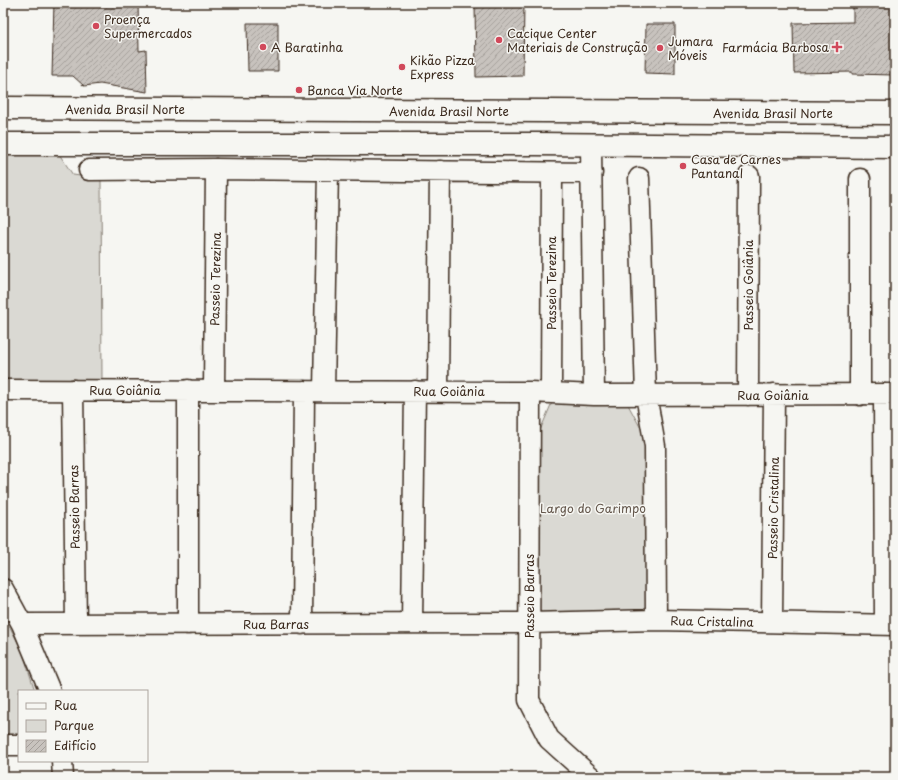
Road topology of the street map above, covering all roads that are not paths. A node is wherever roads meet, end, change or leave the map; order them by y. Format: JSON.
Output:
{"nodes":[{"id":1,"x":3,"y":108,"type":"edge"},
{"id":2,"x":895,"y":114,"type":"edge"},
{"id":3,"x":3,"y":144,"type":"edge"},
{"id":4,"x":591,"y":145,"type":"junction"},
{"id":5,"x":895,"y":147,"type":"edge"},
{"id":6,"x":216,"y":169,"type":"junction"},
{"id":7,"x":89,"y":170,"type":"dead end"},
{"id":8,"x":328,"y":170,"type":"junction"},
{"id":9,"x":440,"y":171,"type":"junction"},
{"id":10,"x":552,"y":173,"type":"junction"},
{"id":11,"x":592,"y":173,"type":"junction"},
{"id":12,"x":749,"y":176,"type":"dead end"},
{"id":13,"x":639,"y":178,"type":"dead end"},
{"id":14,"x":860,"y":179,"type":"dead end"},
{"id":15,"x":3,"y":390,"type":"edge"},
{"id":16,"x":73,"y":390,"type":"junction"},
{"id":17,"x":188,"y":390,"type":"junction"},
{"id":18,"x":214,"y":390,"type":"junction"},
{"id":19,"x":304,"y":391,"type":"junction"},
{"id":20,"x":324,"y":391,"type":"junction"},
{"id":21,"x":415,"y":391,"type":"junction"},
{"id":22,"x":438,"y":391,"type":"junction"},
{"id":23,"x":530,"y":392,"type":"junction"},
{"id":24,"x":551,"y":393,"type":"junction"},
{"id":25,"x":774,"y":394,"type":"junction"},
{"id":26,"x":860,"y":394,"type":"junction"},
{"id":27,"x":889,"y":394,"type":"edge"},
{"id":28,"x":594,"y":395,"type":"junction"},
{"id":29,"x":646,"y":395,"type":"junction"},
{"id":30,"x":748,"y":395,"type":"junction"},
{"id":31,"x":3,"y":588,"type":"edge"},
{"id":32,"x":656,"y":620,"type":"junction"},
{"id":33,"x":772,"y":622,"type":"junction"},
{"id":34,"x":412,"y":623,"type":"junction"},
{"id":35,"x":529,"y":623,"type":"junction"},
{"id":36,"x":22,"y":624,"type":"junction"},
{"id":37,"x":76,"y":624,"type":"junction"},
{"id":38,"x":188,"y":624,"type":"junction"},
{"id":39,"x":302,"y":624,"type":"junction"},
{"id":40,"x":890,"y":624,"type":"edge"},
{"id":41,"x":50,"y":690,"type":"edge"},
{"id":42,"x":3,"y":745,"type":"edge"},
{"id":43,"x":18,"y":745,"type":"edge"},
{"id":44,"x":62,"y":762,"type":"edge"},
{"id":45,"x":63,"y":777,"type":"edge"},
{"id":46,"x":592,"y":777,"type":"edge"}],
"edges":[{"from":1,"to":2,"type":"main road","name":"Avenida Brasil Norte"},
{"from":3,"to":4,"type":"main road"},
{"from":4,"to":5,"type":"main road"},
{"from":4,"to":11,"type":"street"},
{"from":6,"to":7,"type":"street"},
{"from":6,"to":8,"type":"street"},
{"from":6,"to":18,"type":"street","name":"Passeio Terezina"},
{"from":8,"to":9,"type":"street"},
{"from":8,"to":20,"type":"street"},
{"from":9,"to":10,"type":"street"},
{"from":9,"to":22,"type":"street"},
{"from":10,"to":11,"type":"street"},
{"from":10,"to":24,"type":"street","name":"Passeio Terezina"},
{"from":11,"to":28,"type":"street"},
{"from":12,"to":30,"type":"street","name":"Passeio Goiânia"},
{"from":13,"to":29,"type":"street"},
{"from":14,"to":26,"type":"street"},
{"from":15,"to":16,"type":"street","name":"Rua Goiânia"},
{"from":16,"to":17,"type":"street","name":"Rua Goiânia"},
{"from":16,"to":37,"type":"street","name":"Passeio Barras"},
{"from":17,"to":18,"type":"street","name":"Rua Goiânia"},
{"from":17,"to":38,"type":"street"},
{"from":18,"to":19,"type":"street","name":"Rua Goiânia"},
{"from":19,"to":20,"type":"street","name":"Rua Goiânia"},
{"from":19,"to":39,"type":"street"},
{"from":20,"to":21,"type":"street","name":"Rua Goiânia"},
{"from":21,"to":22,"type":"street","name":"Rua Goiânia"},
{"from":21,"to":34,"type":"street"},
{"from":22,"to":23,"type":"street","name":"Rua Goiânia"},
{"from":23,"to":24,"type":"street","name":"Rua Goiânia"},
{"from":23,"to":35,"type":"street","name":"Passeio Barras"},
{"from":24,"to":28,"type":"street","name":"Rua Goiânia"},
{"from":25,"to":26,"type":"street","name":"Rua Goiânia"},
{"from":25,"to":30,"type":"street","name":"Rua Goiânia"},
{"from":25,"to":33,"type":"street","name":"Passeio Cristalina"},
{"from":26,"to":27,"type":"street","name":"Rua Goiânia"},
{"from":27,"to":40,"type":"street"},
{"from":28,"to":29,"type":"street","name":"Rua Goiânia"},
{"from":29,"to":30,"type":"street","name":"Rua Goiânia"},
{"from":29,"to":32,"type":"street"},
{"from":31,"to":36,"type":"street"},
{"from":32,"to":33,"type":"street","name":"Rua Cristalina"},
{"from":32,"to":35,"type":"street","name":"Rua Cristalina"},
{"from":33,"to":40,"type":"street","name":"Rua Cristalina"},
{"from":34,"to":35,"type":"street","name":"Rua Barras"},
{"from":34,"to":39,"type":"street","name":"Rua Barras"},
{"from":35,"to":46,"type":"street","name":"Passeio Barras"},
{"from":36,"to":37,"type":"street","name":"Rua Barras"},
{"from":36,"to":41,"type":"street"},
{"from":37,"to":38,"type":"street","name":"Rua Barras"},
{"from":38,"to":39,"type":"street","name":"Rua Barras"},
{"from":42,"to":43,"type":"street"},
{"from":44,"to":45,"type":"street"}]}
